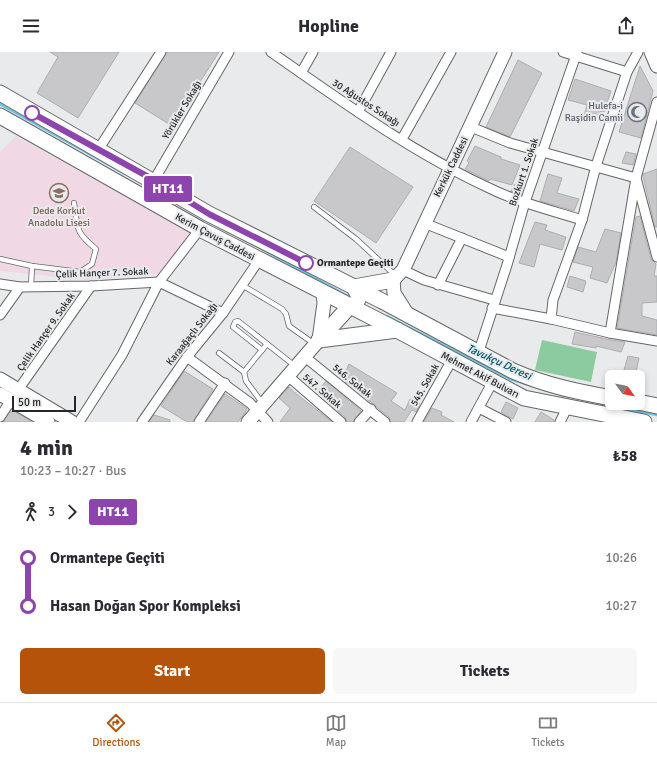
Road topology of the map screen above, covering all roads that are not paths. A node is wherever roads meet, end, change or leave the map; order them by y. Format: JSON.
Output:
{"nodes":[{"id":1,"x":161,"y":52,"type":"edge"},
{"id":2,"x":229,"y":52,"type":"edge"},
{"id":3,"x":271,"y":52,"type":"edge"},
{"id":4,"x":313,"y":52,"type":"edge"},
{"id":5,"x":391,"y":52,"type":"edge"},
{"id":6,"x":451,"y":52,"type":"edge"},
{"id":7,"x":505,"y":52,"type":"edge"},
{"id":8,"x":563,"y":52,"type":"edge"},
{"id":9,"x":638,"y":52,"type":"edge"},
{"id":10,"x":651,"y":52,"type":"edge"},
{"id":11,"x":576,"y":54,"type":"edge"},
{"id":12,"x":657,"y":66,"type":"edge"},
{"id":13,"x":627,"y":72,"type":"junction"},
{"id":14,"x":301,"y":73,"type":"junction"},
{"id":15,"x":0,"y":93,"type":"edge"},
{"id":16,"x":657,"y":102,"type":"edge"},
{"id":17,"x":358,"y":112,"type":"junction"},
{"id":18,"x":0,"y":116,"type":"edge"},
{"id":19,"x":471,"y":127,"type":"junction"},
{"id":20,"x":402,"y":139,"type":"junction"},
{"id":21,"x":98,"y":150,"type":"junction"},
{"id":22,"x":543,"y":151,"type":"junction"},
{"id":23,"x":596,"y":166,"type":"junction"},
{"id":24,"x":451,"y":170,"type":"junction"},
{"id":25,"x":636,"y":178,"type":"junction"},
{"id":26,"x":154,"y":180,"type":"junction"},
{"id":27,"x":525,"y":202,"type":"junction"},
{"id":28,"x":74,"y":203,"type":"dead end"},
{"id":29,"x":314,"y":208,"type":"dead end"},
{"id":30,"x":582,"y":220,"type":"junction"},
{"id":31,"x":424,"y":223,"type":"junction"},
{"id":32,"x":200,"y":230,"type":"junction"},
{"id":33,"x":462,"y":238,"type":"junction"},
{"id":34,"x":509,"y":257,"type":"junction"},
{"id":35,"x":657,"y":257,"type":"edge"},
{"id":36,"x":0,"y":259,"type":"edge"},
{"id":37,"x":259,"y":260,"type":"junction"},
{"id":38,"x":32,"y":266,"type":"junction"},
{"id":39,"x":397,"y":275,"type":"junction"},
{"id":40,"x":159,"y":282,"type":"junction"},
{"id":41,"x":0,"y":284,"type":"edge"},
{"id":42,"x":242,"y":285,"type":"junction"},
{"id":43,"x":438,"y":285,"type":"junction"},
{"id":44,"x":91,"y":286,"type":"junction"},
{"id":45,"x":20,"y":287,"type":"junction"},
{"id":46,"x":31,"y":287,"type":"junction"},
{"id":47,"x":354,"y":287,"type":"junction"},
{"id":48,"x":323,"y":294,"type":"junction"},
{"id":49,"x":382,"y":301,"type":"junction"},
{"id":50,"x":493,"y":304,"type":"junction"},
{"id":51,"x":349,"y":306,"type":"junction"},
{"id":52,"x":223,"y":313,"type":"junction"},
{"id":53,"x":0,"y":315,"type":"edge"},
{"id":54,"x":408,"y":315,"type":"junction"},
{"id":55,"x":373,"y":319,"type":"junction"},
{"id":56,"x":551,"y":319,"type":"junction"},
{"id":57,"x":397,"y":330,"type":"junction"},
{"id":58,"x":610,"y":333,"type":"junction"},
{"id":59,"x":657,"y":341,"type":"edge"},
{"id":60,"x":317,"y":342,"type":"junction"},
{"id":61,"x":267,"y":344,"type":"junction"},
{"id":62,"x":262,"y":350,"type":"junction"},
{"id":63,"x":479,"y":352,"type":"junction"},
{"id":64,"x":219,"y":353,"type":"dead end"},
{"id":65,"x":187,"y":357,"type":"junction"},
{"id":66,"x":452,"y":360,"type":"junction"},
{"id":67,"x":296,"y":367,"type":"junction"},
{"id":68,"x":244,"y":372,"type":"junction"},
{"id":69,"x":0,"y":379,"type":"edge"},
{"id":70,"x":225,"y":383,"type":"junction"},
{"id":71,"x":492,"y":383,"type":"junction"},
{"id":72,"x":10,"y":395,"type":"edge"},
{"id":73,"x":605,"y":397,"type":"edge"},
{"id":74,"x":645,"y":403,"type":"edge"},
{"id":75,"x":657,"y":406,"type":"edge"},
{"id":76,"x":260,"y":407,"type":"junction"},
{"id":77,"x":479,"y":408,"type":"junction"},
{"id":78,"x":567,"y":408,"type":"junction"},
{"id":79,"x":370,"y":409,"type":"junction"},
{"id":80,"x":0,"y":417,"type":"edge"},
{"id":81,"x":619,"y":420,"type":"edge"},
{"id":82,"x":48,"y":422,"type":"edge"},
{"id":83,"x":72,"y":422,"type":"edge"},
{"id":84,"x":79,"y":422,"type":"edge"},
{"id":85,"x":142,"y":422,"type":"edge"},
{"id":86,"x":199,"y":422,"type":"edge"},
{"id":87,"x":248,"y":422,"type":"edge"},
{"id":88,"x":268,"y":422,"type":"edge"},
{"id":89,"x":341,"y":422,"type":"edge"},
{"id":90,"x":359,"y":422,"type":"edge"},
{"id":91,"x":386,"y":422,"type":"edge"},
{"id":92,"x":417,"y":422,"type":"edge"},
{"id":93,"x":471,"y":422,"type":"edge"},
{"id":94,"x":506,"y":422,"type":"edge"},
{"id":95,"x":560,"y":422,"type":"edge"},
{"id":96,"x":644,"y":422,"type":"edge"}],
"edges":[{"from":1,"to":21,"type":"street"},
{"from":2,"to":26,"type":"street","name":"Yörükler Sokağı"},
{"from":3,"to":14,"type":"street","name":"30 Ağustos Sokağı"},
{"from":4,"to":14,"type":"street"},
{"from":5,"to":17,"type":"street"},
{"from":6,"to":20,"type":"street"},
{"from":7,"to":19,"type":"street","name":"Kerkük Caddesi"},
{"from":8,"to":11,"type":"street"},
{"from":9,"to":13,"type":"street"},
{"from":10,"to":12,"type":"street"},
{"from":11,"to":13,"type":"street"},
{"from":11,"to":22,"type":"street","name":"Bozkurt 1. Sokak"},
{"from":13,"to":23,"type":"street"},
{"from":14,"to":17,"type":"street","name":"30 Ağustos Sokağı"},
{"from":15,"to":21,"type":"main road","name":"Mehmet Akif Bulvarı"},
{"from":16,"to":25,"type":"street"},
{"from":17,"to":20,"type":"street","name":"30 Ağustos Sokağı"},
{"from":18,"to":32,"type":"main road","name":"Kerim Çavuş Caddesi"},
{"from":19,"to":22,"type":"street"},
{"from":19,"to":24,"type":"street","name":"Kerkük Caddesi"},
{"from":20,"to":24,"type":"street","name":"30 Ağustos Sokağı"},
{"from":21,"to":26,"type":"main road","name":"Mehmet Akif Bulvarı"},
{"from":22,"to":23,"type":"street"},
{"from":22,"to":27,"type":"street","name":"Bozkurt 1. Sokak"},
{"from":23,"to":25,"type":"street"},
{"from":23,"to":30,"type":"street"},
{"from":24,"to":27,"type":"street","name":"30 Ağustos Sokağı"},
{"from":24,"to":31,"type":"street","name":"Kerkük Caddesi"},
{"from":25,"to":35,"type":"street"},
{"from":25,"to":58,"type":"street"},
{"from":26,"to":47,"type":"main road","name":"Mehmet Akif Bulvarı"},
{"from":27,"to":30,"type":"street","name":"30 Ağustos Sokağı"},
{"from":27,"to":34,"type":"street","name":"Bozkurt 1. Sokak"},
{"from":28,"to":38,"type":"lane"},
{"from":29,"to":39,"type":"lane"},
{"from":30,"to":56,"type":"street"},
{"from":31,"to":33,"type":"street"},
{"from":31,"to":39,"type":"street","name":"Kerkük Caddesi"},
{"from":32,"to":37,"type":"main road","name":"Kerim Çavuş Caddesi"},
{"from":32,"to":40,"type":"street"},
{"from":33,"to":34,"type":"street"},
{"from":33,"to":43,"type":"street"},
{"from":34,"to":50,"type":"street","name":"Bozkurt 1. Sokak"},
{"from":36,"to":38,"type":"lane"},
{"from":37,"to":42,"type":"street","name":"Karaağaçlı Sokağı"},
{"from":37,"to":48,"type":"main road","name":"Kerim Çavuş Caddesi"},
{"from":38,"to":46,"type":"lane"},
{"from":39,"to":43,"type":"street"},
{"from":39,"to":47,"type":"main road"},
{"from":39,"to":49,"type":"main road"},
{"from":39,"to":54,"type":"street"},
{"from":40,"to":44,"type":"street","name":"Çelik Hançer 7. Sokak"},
{"from":40,"to":52,"type":"street","name":"Çelik Hançer 7. Sokak"},
{"from":40,"to":84,"type":"street"},
{"from":41,"to":45,"type":"street","name":"Çelik Hançer 7. Sokak"},
{"from":42,"to":52,"type":"street","name":"Karaağaçlı Sokağı"},
{"from":42,"to":60,"type":"lane"},
{"from":43,"to":50,"type":"street"},
{"from":44,"to":46,"type":"street","name":"Çelik Hançer 7. Sokak"},
{"from":44,"to":72,"type":"street","name":"Çelik Hançer 9. Sokak"},
{"from":45,"to":46,"type":"street","name":"Çelik Hançer 7. Sokak"},
{"from":45,"to":53,"type":"street"},
{"from":47,"to":49,"type":"main road","name":"Mehmet Akif Bulvarı"},
{"from":47,"to":51,"type":"main road"},
{"from":48,"to":51,"type":"main road","name":"Kerim Çavuş Caddesi"},
{"from":48,"to":60,"type":"street"},
{"from":49,"to":54,"type":"main road","name":"Mehmet Akif Bulvarı"},
{"from":49,"to":55,"type":"main road"},
{"from":50,"to":56,"type":"street"},
{"from":50,"to":63,"type":"street","name":"Bozkurt 1. Sokak"},
{"from":51,"to":55,"type":"main road","name":"Mehmet Akif Bulvarı"},
{"from":51,"to":60,"type":"main road"},
{"from":52,"to":65,"type":"street","name":"Karaağaçlı Sokağı"},
{"from":54,"to":63,"type":"main road","name":"Mehmet Akif Bulvarı"},
{"from":55,"to":57,"type":"main road","name":"Mehmet Akif Bulvarı"},
{"from":56,"to":58,"type":"street"},
{"from":57,"to":60,"type":"main road"},
{"from":57,"to":66,"type":"main road","name":"Mehmet Akif Bulvarı"},
{"from":58,"to":59,"type":"street"},
{"from":60,"to":67,"type":"street"},
{"from":61,"to":62,"type":"lane"},
{"from":61,"to":62,"type":"lane"},
{"from":61,"to":67,"type":"lane"},
{"from":62,"to":68,"type":"lane"},
{"from":63,"to":73,"type":"main road","name":"Mehmet Akif Bulvarı"},
{"from":64,"to":68,"type":"lane"},
{"from":65,"to":70,"type":"street"},
{"from":65,"to":85,"type":"street","name":"Karaağaçlı Sokağı"},
{"from":66,"to":71,"type":"main road","name":"Mehmet Akif Bulvarı"},
{"from":66,"to":92,"type":"street","name":"545. Sokak"},
{"from":67,"to":76,"type":"street"},
{"from":67,"to":79,"type":"street","name":"546. Sokak"},
{"from":67,"to":89,"type":"street","name":"547. Sokak"},
{"from":68,"to":76,"type":"lane"},
{"from":69,"to":72,"type":"street"},
{"from":70,"to":76,"type":"street"},
{"from":70,"to":86,"type":"street"},
{"from":71,"to":77,"type":"street"},
{"from":71,"to":78,"type":"main road","name":"Mehmet Akif Bulvarı"},
{"from":72,"to":80,"type":"street","name":"Çelik Hançer 9. Sokak"},
{"from":72,"to":82,"type":"street"},
{"from":72,"to":83,"type":"street"},
{"from":74,"to":75,"type":"main road"},
{"from":76,"to":87,"type":"street"},
{"from":76,"to":88,"type":"street"},
{"from":77,"to":93,"type":"street"},
{"from":77,"to":94,"type":"street"},
{"from":78,"to":81,"type":"main road","name":"Mehmet Akif Bulvarı"},
{"from":78,"to":95,"type":"street"},
{"from":79,"to":90,"type":"street"},
{"from":79,"to":91,"type":"street","name":"546. Sokak"},
{"from":81,"to":96,"type":"main road","name":"Mehmet Akif Bulvarı"}]}
